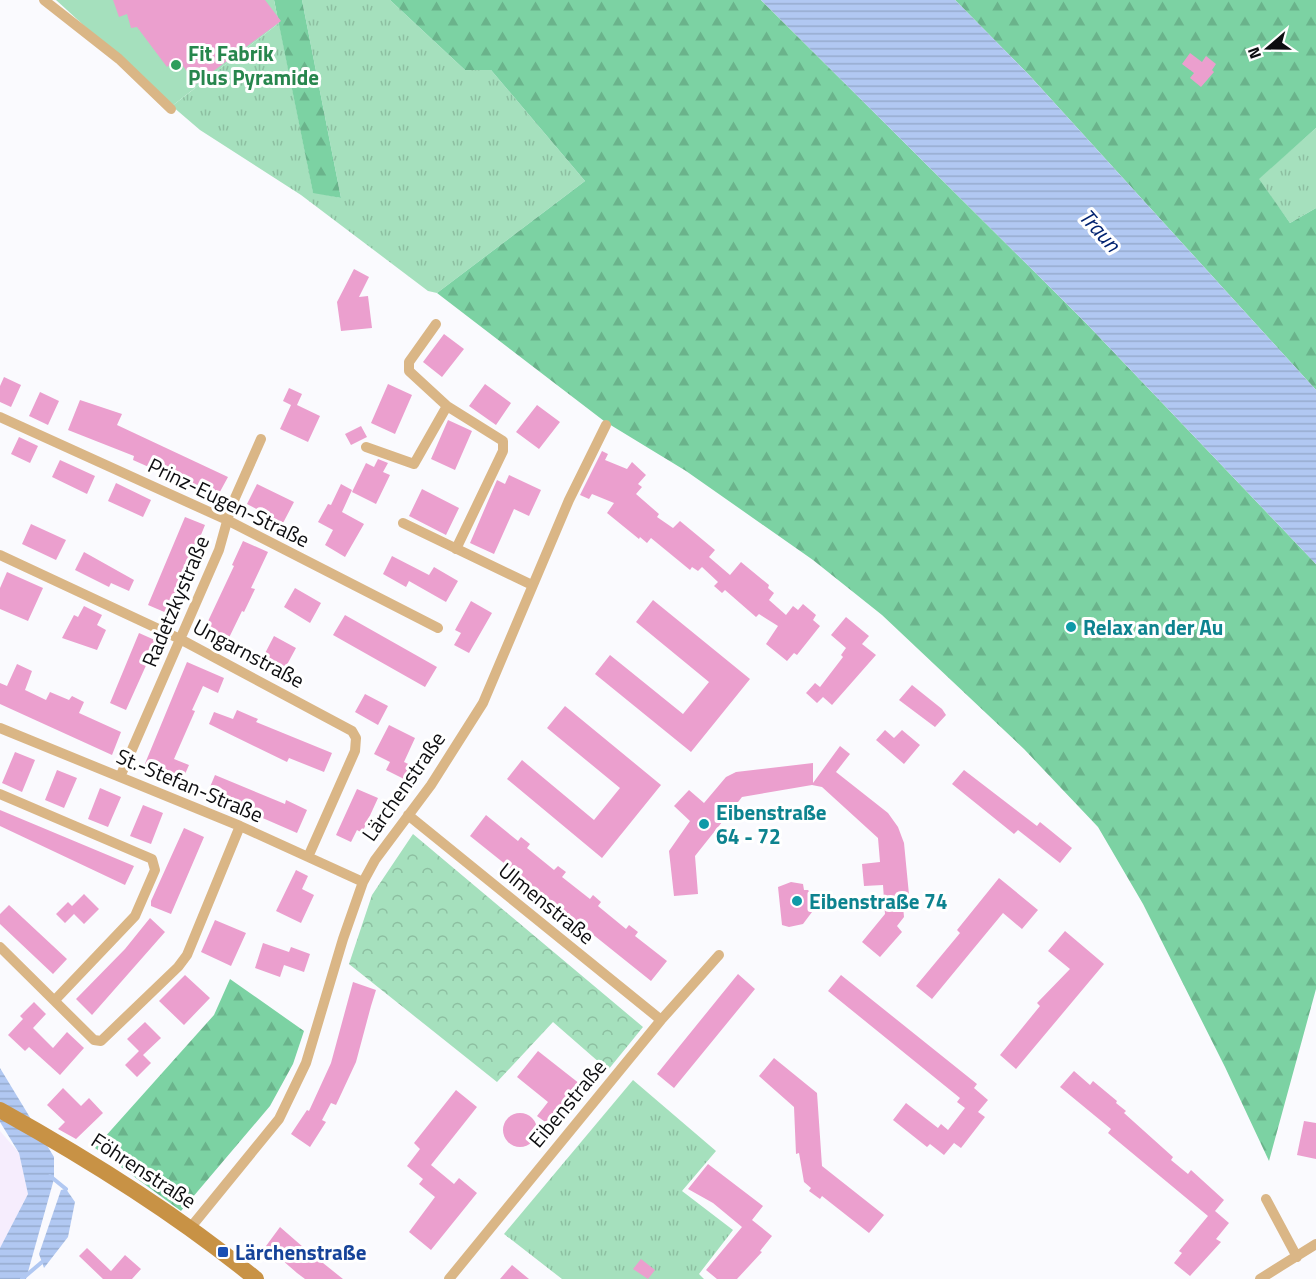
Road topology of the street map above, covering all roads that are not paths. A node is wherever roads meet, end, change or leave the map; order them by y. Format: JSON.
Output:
{"nodes":[{"id":1,"x":44,"y":0,"type":"edge"},
{"id":2,"x":171,"y":109,"type":"dead end"},
{"id":3,"x":436,"y":324,"type":"dead end"},
{"id":4,"x":447,"y":406,"type":"junction"},
{"id":5,"x":0,"y":417,"type":"edge"},
{"id":6,"x":606,"y":425,"type":"dead end"},
{"id":7,"x":261,"y":439,"type":"dead end"},
{"id":8,"x":366,"y":447,"type":"dead end"},
{"id":9,"x":227,"y":520,"type":"junction"},
{"id":10,"x":403,"y":523,"type":"dead end"},
{"id":11,"x":456,"y":549,"type":"junction"},
{"id":12,"x":0,"y":555,"type":"edge"},
{"id":13,"x":532,"y":585,"type":"junction"},
{"id":14,"x":438,"y":628,"type":"dead end"},
{"id":15,"x":180,"y":639,"type":"junction"},
{"id":16,"x":2,"y":729,"type":"edge"},
{"id":17,"x":0,"y":742,"type":"edge"},
{"id":18,"x":120,"y":777,"type":"junction"},
{"id":19,"x":0,"y":794,"type":"edge"},
{"id":20,"x":408,"y":815,"type":"junction"},
{"id":21,"x":240,"y":826,"type":"junction"},
{"id":22,"x":308,"y":858,"type":"junction"},
{"id":23,"x":363,"y":882,"type":"junction"},
{"id":24,"x":0,"y":947,"type":"edge"},
{"id":25,"x":718,"y":955,"type":"dead end"},
{"id":26,"x":55,"y":1000,"type":"junction"},
{"id":27,"x":661,"y":1020,"type":"junction"},
{"id":28,"x":0,"y":1110,"type":"edge"},
{"id":29,"x":1266,"y":1199,"type":"dead end"},
{"id":30,"x":191,"y":1227,"type":"junction"},
{"id":31,"x":1316,"y":1244,"type":"edge"},
{"id":32,"x":1297,"y":1257,"type":"junction"},
{"id":33,"x":247,"y":1276,"type":"edge"},
{"id":34,"x":449,"y":1279,"type":"edge"},
{"id":35,"x":1260,"y":1279,"type":"edge"}],
"edges":[{"from":1,"to":2,"type":"street"},
{"from":3,"to":4,"type":"street"},
{"from":4,"to":8,"type":"street"},
{"from":4,"to":11,"type":"street"},
{"from":5,"to":9,"type":"street","name":"Prinz-Eugen-Straße"},
{"from":6,"to":13,"type":"street","name":"Lärchenstraße"},
{"from":7,"to":9,"type":"street","name":"Radetzkystraße"},
{"from":9,"to":14,"type":"street","name":"Prinz-Eugen-Straße"},
{"from":9,"to":15,"type":"street","name":"Radetzkystraße"},
{"from":10,"to":11,"type":"street"},
{"from":11,"to":13,"type":"street"},
{"from":12,"to":15,"type":"street","name":"Ungarnstraße"},
{"from":13,"to":20,"type":"street","name":"Lärchenstraße"},
{"from":15,"to":18,"type":"street","name":"Radetzkystraße"},
{"from":15,"to":22,"type":"street","name":"Ungarnstraße"},
{"from":16,"to":17,"type":"street"},
{"from":16,"to":18,"type":"street","name":"St.-Stefan-Straße"},
{"from":18,"to":21,"type":"street","name":"St.-Stefan-Straße"},
{"from":19,"to":26,"type":"street"},
{"from":20,"to":23,"type":"street","name":"Lärchenstraße"},
{"from":20,"to":27,"type":"street","name":"Ulmenstraße"},
{"from":21,"to":22,"type":"street","name":"St.-Stefan-Straße"},
{"from":21,"to":26,"type":"street"},
{"from":22,"to":23,"type":"street","name":"St.-Stefan-Straße"},
{"from":23,"to":30,"type":"street","name":"Lärchenstraße"},
{"from":24,"to":26,"type":"street"},
{"from":25,"to":27,"type":"street","name":"Eibenstraße"},
{"from":27,"to":34,"type":"street","name":"Eibenstraße"},
{"from":28,"to":30,"type":"street","name":"Föhrenstraße"},
{"from":29,"to":32,"type":"street"},
{"from":30,"to":33,"type":"street","name":"Föhrenstraße"},
{"from":31,"to":32,"type":"street"},
{"from":32,"to":35,"type":"street"}]}
